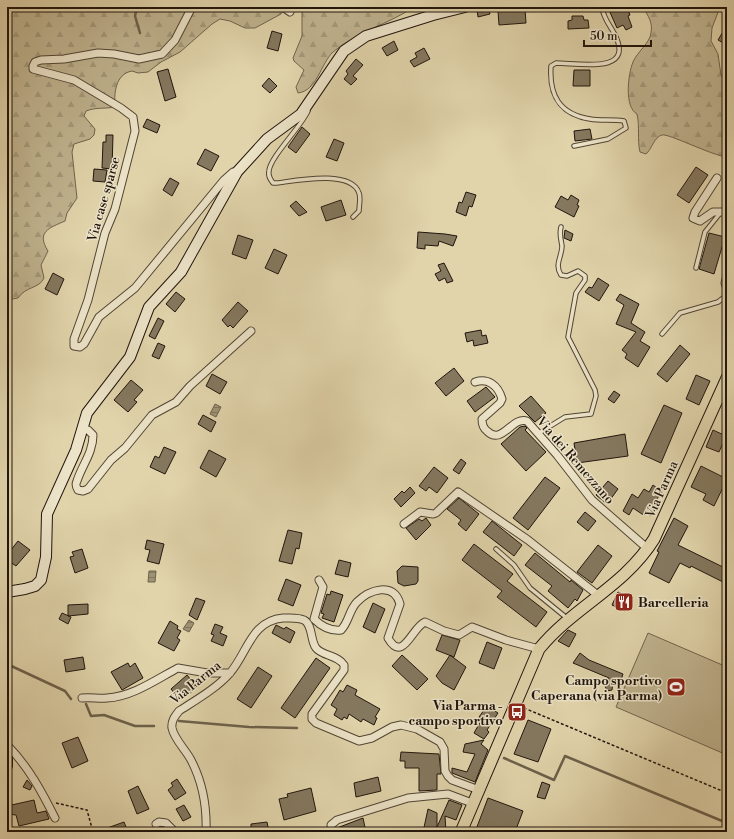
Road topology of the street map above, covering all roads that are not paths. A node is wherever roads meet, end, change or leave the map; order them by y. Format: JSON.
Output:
{"nodes":[{"id":1,"x":192,"y":7,"type":"edge"},
{"id":2,"x":283,"y":7,"type":"edge"},
{"id":3,"x":465,"y":7,"type":"edge"},
{"id":4,"x":602,"y":7,"type":"edge"},
{"id":5,"x":290,"y":12,"type":"dead end"},
{"id":6,"x":308,"y":103,"type":"junction"},
{"id":7,"x":574,"y":146,"type":"dead end"},
{"id":8,"x":237,"y":172,"type":"junction"},
{"id":9,"x":717,"y":178,"type":"dead end"},
{"id":10,"x":725,"y":212,"type":"edge"},
{"id":11,"x":353,"y":217,"type":"dead end"},
{"id":12,"x":561,"y":227,"type":"dead end"},
{"id":13,"x":696,"y":268,"type":"dead end"},
{"id":14,"x":727,"y":275,"type":"edge"},
{"id":15,"x":727,"y":289,"type":"edge"},
{"id":16,"x":727,"y":295,"type":"edge"},
{"id":17,"x":251,"y":331,"type":"dead end"},
{"id":18,"x":662,"y":334,"type":"dead end"},
{"id":19,"x":727,"y":378,"type":"edge"},
{"id":20,"x":475,"y":382,"type":"dead end"},
{"id":21,"x":82,"y":428,"type":"junction"},
{"id":22,"x":539,"y":433,"type":"junction"},
{"id":23,"x":404,"y":524,"type":"dead end"},
{"id":24,"x":496,"y":549,"type":"dead end"},
{"id":25,"x":648,"y":550,"type":"junction"},
{"id":26,"x":319,"y":580,"type":"dead end"},
{"id":27,"x":7,"y":592,"type":"edge"},
{"id":28,"x":599,"y":596,"type":"junction"},
{"id":29,"x":569,"y":620,"type":"junction"},
{"id":30,"x":539,"y":649,"type":"junction"},
{"id":31,"x":230,"y":673,"type":"junction"},
{"id":32,"x":82,"y":698,"type":"dead end"},
{"id":33,"x":7,"y":745,"type":"edge"},
{"id":34,"x":7,"y":756,"type":"edge"},
{"id":35,"x":7,"y":766,"type":"edge"},
{"id":36,"x":479,"y":790,"type":"junction"},
{"id":37,"x":472,"y":803,"type":"junction"},
{"id":38,"x":55,"y":818,"type":"dead end"},
{"id":39,"x":156,"y":824,"type":"dead end"},
{"id":40,"x":175,"y":832,"type":"edge"},
{"id":41,"x":206,"y":832,"type":"edge"},
{"id":42,"x":332,"y":832,"type":"edge"},
{"id":43,"x":461,"y":832,"type":"edge"}],
"edges":[{"from":1,"to":8,"type":"street","name":"Via case sparse"},
{"from":2,"to":5,"type":"street"},
{"from":3,"to":6,"type":"street"},
{"from":4,"to":7,"type":"lane"},
{"from":6,"to":8,"type":"street"},
{"from":6,"to":11,"type":"lane"},
{"from":8,"to":21,"type":"street"},
{"from":9,"to":10,"type":"street"},
{"from":10,"to":13,"type":"lane"},
{"from":12,"to":22,"type":"lane"},
{"from":14,"to":15,"type":"street"},
{"from":16,"to":18,"type":"lane"},
{"from":17,"to":21,"type":"street"},
{"from":19,"to":25,"type":"main road","name":"Via Parma"},
{"from":20,"to":22,"type":"street","name":"Via dei Remezzano"},
{"from":21,"to":27,"type":"street"},
{"from":22,"to":25,"type":"street","name":"Via dei Remezzano"},
{"from":23,"to":28,"type":"street"},
{"from":24,"to":29,"type":"lane"},
{"from":25,"to":28,"type":"main road","name":"Via Parma"},
{"from":26,"to":30,"type":"street"},
{"from":28,"to":29,"type":"main road","name":"Via Parma"},
{"from":29,"to":30,"type":"main road","name":"Via Parma"},
{"from":30,"to":36,"type":"main road","name":"Via Parma"},
{"from":31,"to":32,"type":"street"},
{"from":31,"to":36,"type":"street","name":"Via Parma"},
{"from":31,"to":41,"type":"street","name":"Via Parma"},
{"from":33,"to":38,"type":"street"},
{"from":34,"to":35,"type":"street"},
{"from":36,"to":37,"type":"main road","name":"Via Parma"},
{"from":37,"to":42,"type":"street"},
{"from":37,"to":43,"type":"main road","name":"Via Parma"},
{"from":39,"to":40,"type":"street"}]}
